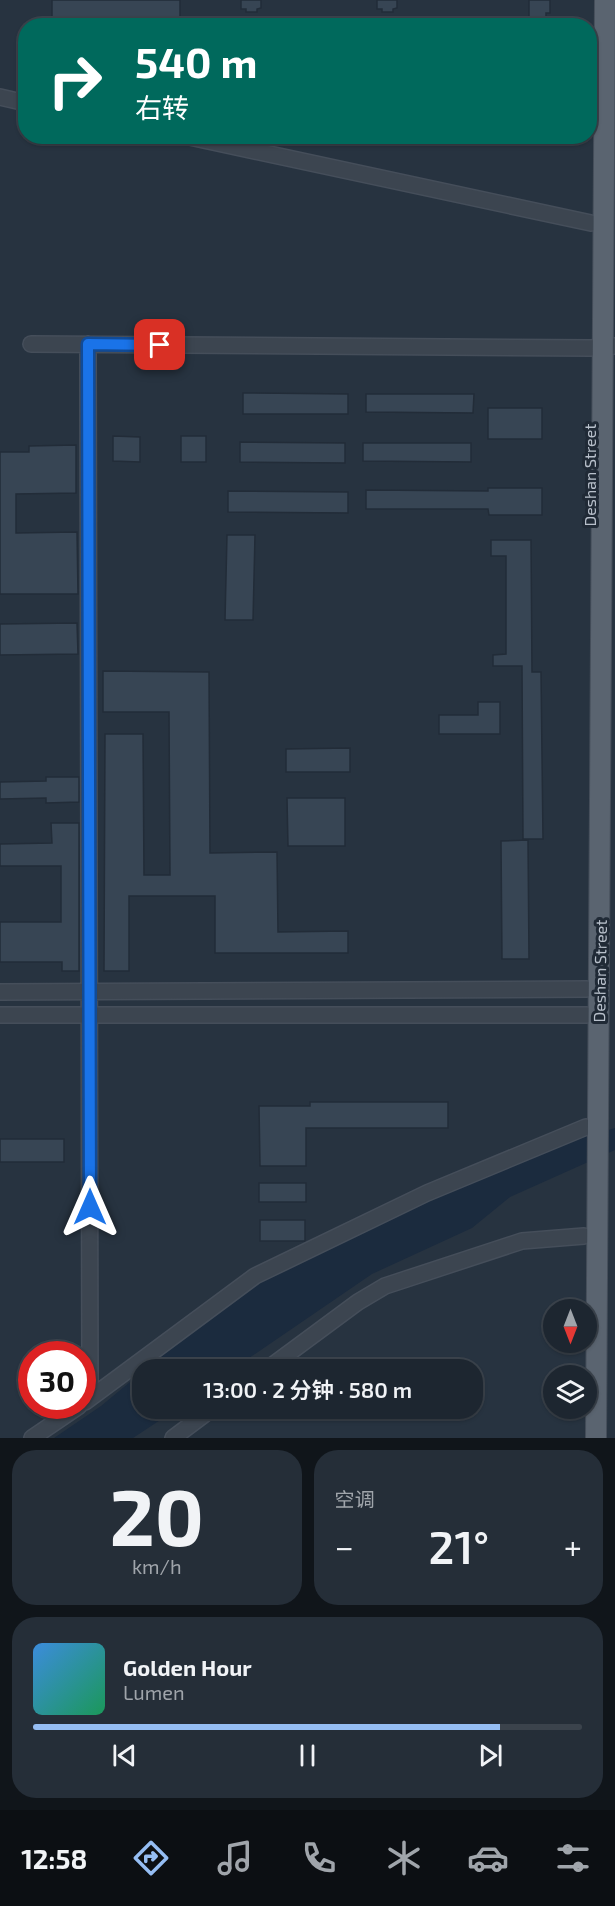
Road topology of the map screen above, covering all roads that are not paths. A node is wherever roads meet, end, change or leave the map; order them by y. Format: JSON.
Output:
{"nodes":[{"id":1,"x":592,"y":0,"type":"edge"},
{"id":2,"x":605,"y":0,"type":"edge"},
{"id":3,"x":592,"y":18,"type":"edge"},
{"id":4,"x":0,"y":97,"type":"edge"},
{"id":5,"x":18,"y":101,"type":"edge"},
{"id":6,"x":222,"y":144,"type":"edge"},
{"id":7,"x":591,"y":144,"type":"edge"},
{"id":8,"x":591,"y":223,"type":"junction"},
{"id":9,"x":31,"y":344,"type":"dead end"},
{"id":10,"x":88,"y":344,"type":"junction"},
{"id":11,"x":603,"y":347,"type":"edge"},
{"id":12,"x":609,"y":568,"type":"edge"},
{"id":13,"x":608,"y":887,"type":"edge"},
{"id":14,"x":587,"y":989,"type":"junction"},
{"id":15,"x":0,"y":992,"type":"edge"},
{"id":16,"x":89,"y":993,"type":"junction"},
{"id":17,"x":0,"y":1015,"type":"edge"},
{"id":18,"x":89,"y":1015,"type":"junction"},
{"id":19,"x":587,"y":1015,"type":"junction"},
{"id":20,"x":585,"y":1127,"type":"junction"},
{"id":21,"x":584,"y":1236,"type":"junction"},
{"id":22,"x":584,"y":1299,"type":"edge"},
{"id":23,"x":85,"y":1341,"type":"edge"},
{"id":24,"x":281,"y":1359,"type":"edge"},
{"id":25,"x":96,"y":1393,"type":"edge"},
{"id":26,"x":59,"y":1419,"type":"edge"},
{"id":27,"x":198,"y":1419,"type":"edge"},
{"id":28,"x":584,"y":1419,"type":"edge"},
{"id":29,"x":32,"y":1438,"type":"edge"},
{"id":30,"x":173,"y":1438,"type":"edge"},
{"id":31,"x":584,"y":1438,"type":"edge"},
{"id":32,"x":596,"y":1438,"type":"edge"}],
"edges":[{"from":1,"to":3,"type":"main road","name":"Deshan Street"},
{"from":2,"to":11,"type":"main road","name":"Deshan Street"},
{"from":4,"to":5,"type":"street"},
{"from":6,"to":8,"type":"street"},
{"from":7,"to":8,"type":"main road","name":"Deshan Street"},
{"from":8,"to":11,"type":"main road","name":"Deshan Street"},
{"from":9,"to":10,"type":"street"},
{"from":10,"to":11,"type":"street"},
{"from":10,"to":16,"type":"street"},
{"from":11,"to":12,"type":"main road","name":"Deshan Street"},
{"from":11,"to":14,"type":"main road","name":"Deshan Street"},
{"from":12,"to":13,"type":"main road","name":"Deshan Street"},
{"from":13,"to":32,"type":"main road","name":"Deshan Street"},
{"from":14,"to":16,"type":"street"},
{"from":14,"to":19,"type":"main road","name":"Deshan Street"},
{"from":15,"to":16,"type":"street"},
{"from":16,"to":18,"type":"street"},
{"from":17,"to":18,"type":"street"},
{"from":18,"to":19,"type":"street"},
{"from":18,"to":23,"type":"street"},
{"from":19,"to":20,"type":"main road","name":"Deshan Street"},
{"from":20,"to":21,"type":"main road","name":"Deshan Street"},
{"from":20,"to":25,"type":"street"},
{"from":21,"to":22,"type":"main road","name":"Deshan Street"},
{"from":21,"to":24,"type":"street"},
{"from":26,"to":29,"type":"street"},
{"from":27,"to":30,"type":"street"},
{"from":28,"to":31,"type":"main road"}]}
